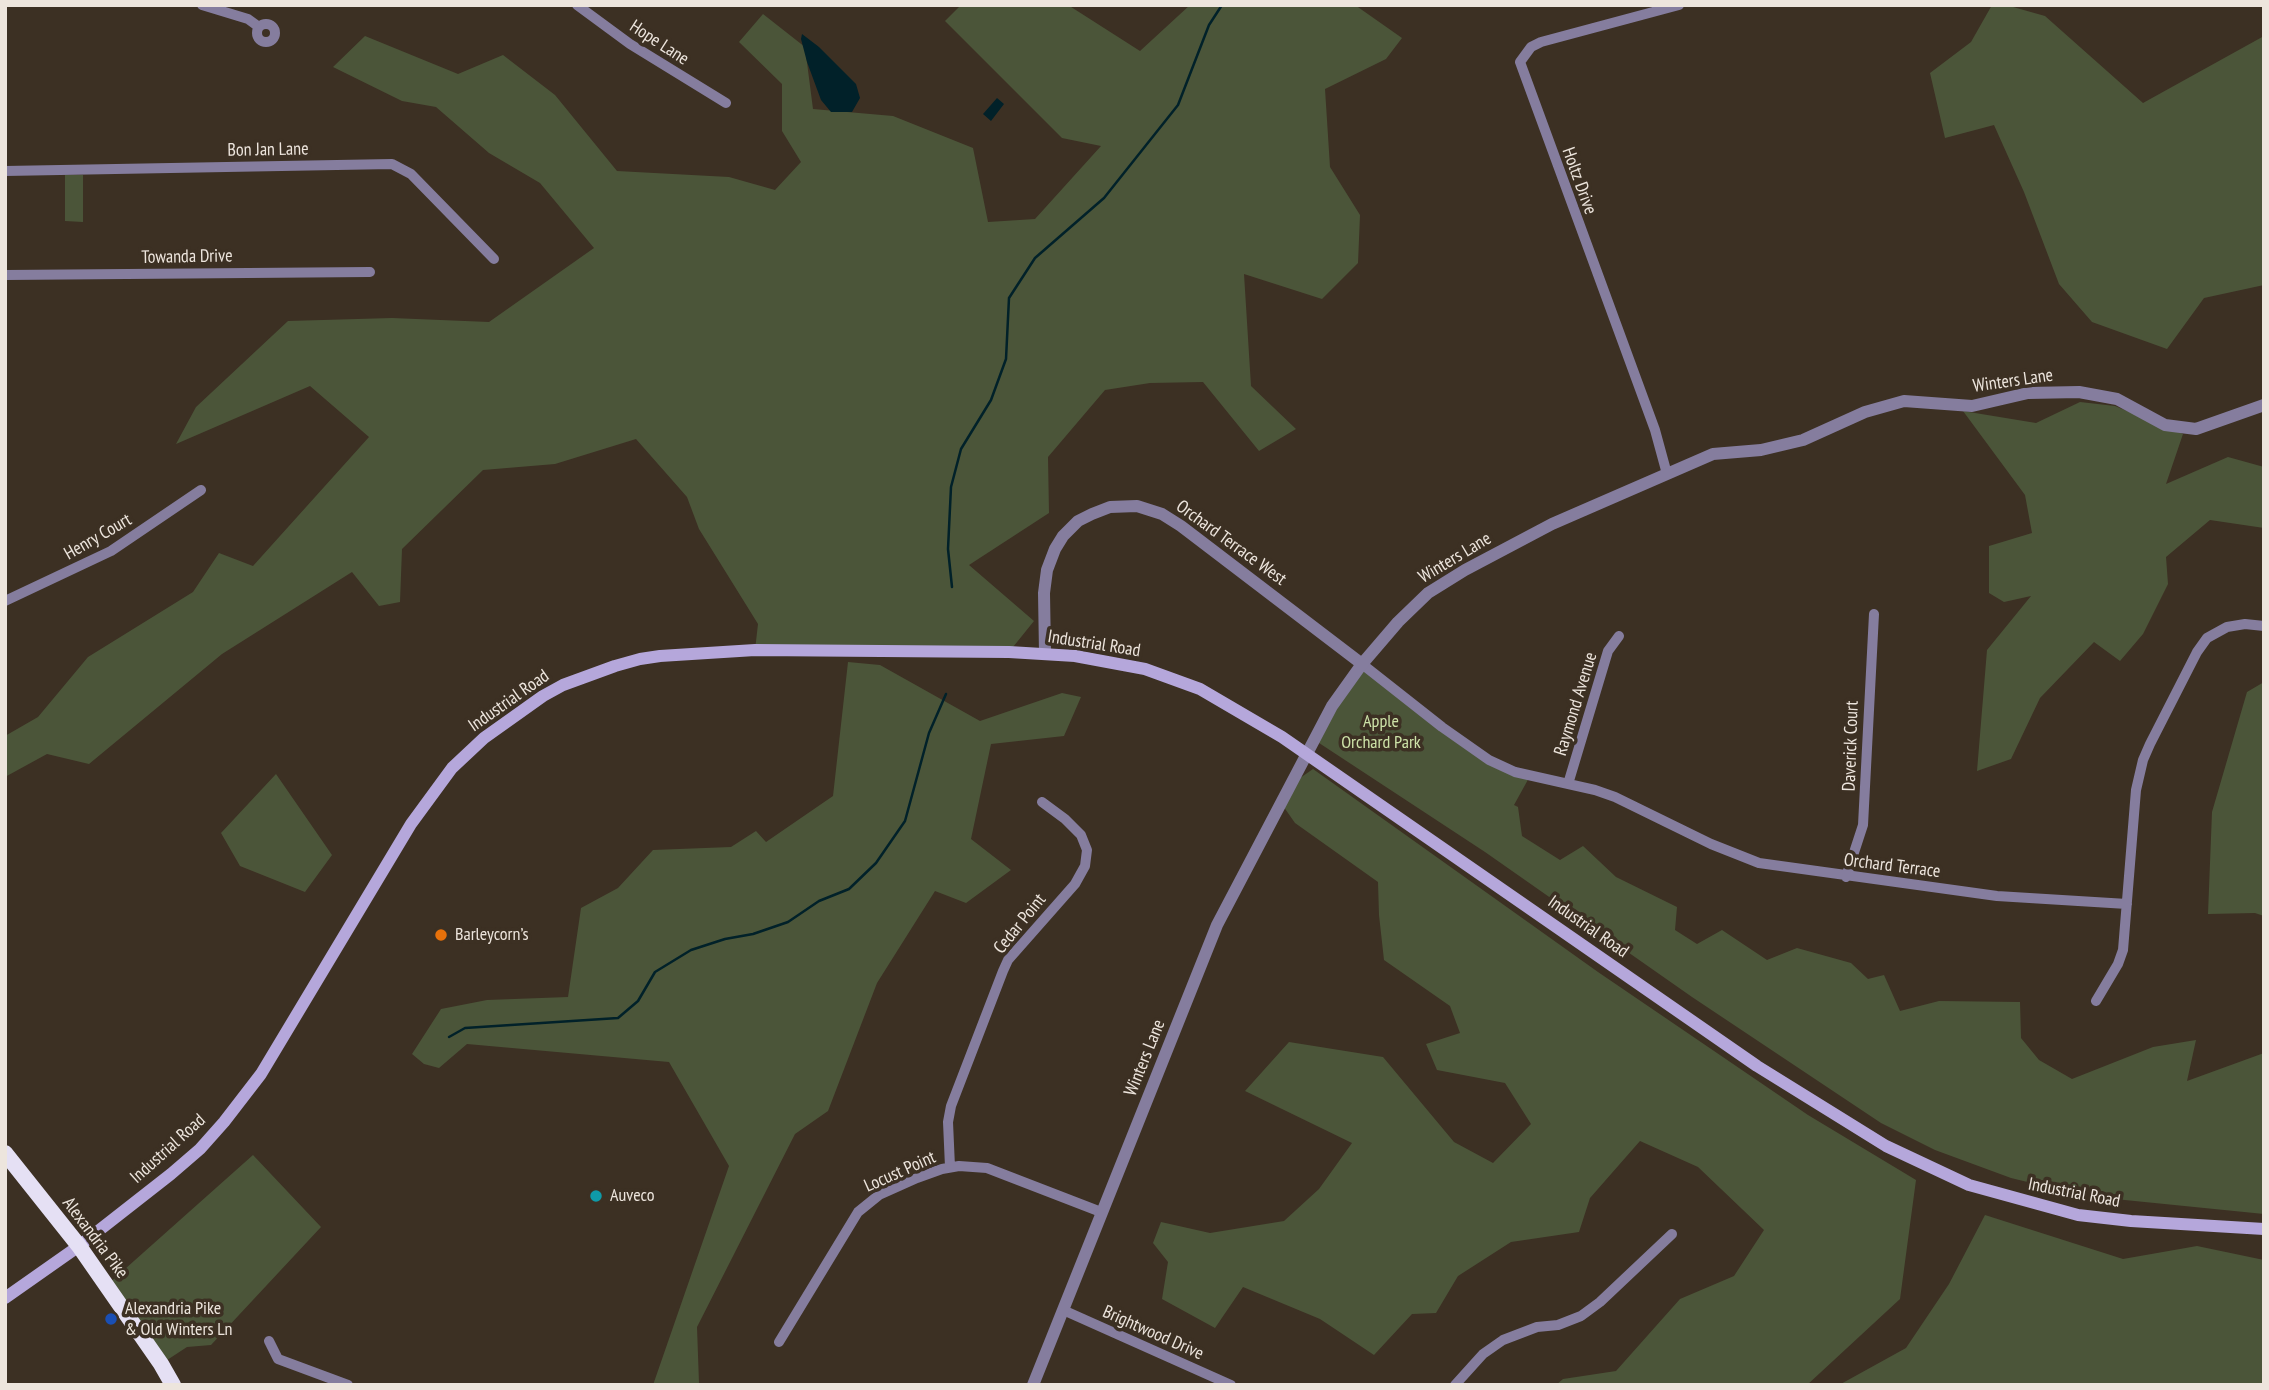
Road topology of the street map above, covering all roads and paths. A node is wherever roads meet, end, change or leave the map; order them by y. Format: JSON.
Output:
{"nodes":[{"id":1,"x":202,"y":5,"type":"edge"},
{"id":2,"x":577,"y":5,"type":"edge"},
{"id":3,"x":1679,"y":5,"type":"edge"},
{"id":4,"x":259,"y":27,"type":"dead end"},
{"id":5,"x":726,"y":103,"type":"dead end"},
{"id":6,"x":5,"y":170,"type":"edge"},
{"id":7,"x":494,"y":259,"type":"dead end"},
{"id":8,"x":370,"y":272,"type":"dead end"},
{"id":9,"x":5,"y":275,"type":"edge"},
{"id":10,"x":2264,"y":405,"type":"edge"},
{"id":11,"x":1667,"y":474,"type":"junction"},
{"id":12,"x":201,"y":490,"type":"dead end"},
{"id":13,"x":5,"y":601,"type":"edge"},
{"id":14,"x":1874,"y":614,"type":"dead end"},
{"id":15,"x":2264,"y":626,"type":"edge"},
{"id":16,"x":1619,"y":636,"type":"dead end"},
{"id":17,"x":1045,"y":653,"type":"junction"},
{"id":18,"x":1362,"y":664,"type":"junction"},
{"id":19,"x":1568,"y":784,"type":"junction"},
{"id":20,"x":1042,"y":802,"type":"dead end"},
{"id":21,"x":1846,"y":877,"type":"junction"},
{"id":22,"x":2127,"y":904,"type":"junction"},
{"id":23,"x":2096,"y":1001,"type":"dead end"},
{"id":24,"x":5,"y":1153,"type":"edge"},
{"id":25,"x":950,"y":1167,"type":"junction"},
{"id":26,"x":1101,"y":1212,"type":"junction"},
{"id":27,"x":2264,"y":1229,"type":"edge"},
{"id":28,"x":1672,"y":1234,"type":"dead end"},
{"id":29,"x":79,"y":1246,"type":"junction"},
{"id":30,"x":5,"y":1298,"type":"edge"},
{"id":31,"x":1063,"y":1310,"type":"junction"},
{"id":32,"x":269,"y":1341,"type":"dead end"},
{"id":33,"x":779,"y":1342,"type":"dead end"},
{"id":34,"x":173,"y":1385,"type":"edge"},
{"id":35,"x":348,"y":1385,"type":"edge"},
{"id":36,"x":1032,"y":1385,"type":"edge"},
{"id":37,"x":1231,"y":1385,"type":"edge"},
{"id":38,"x":1455,"y":1385,"type":"edge"}],
"edges":[{"from":1,"to":4,"type":"street"},
{"from":2,"to":5,"type":"street","name":"Hope Lane"},
{"from":3,"to":11,"type":"street","name":"Holtz Drive"},
{"from":6,"to":7,"type":"street","name":"Bon Jan Lane"},
{"from":8,"to":9,"type":"street","name":"Towanda Drive"},
{"from":10,"to":11,"type":"street","name":"Winters Lane"},
{"from":11,"to":18,"type":"street","name":"Winters Lane"},
{"from":12,"to":13,"type":"street","name":"Henry Court"},
{"from":14,"to":21,"type":"street","name":"Daverick Court"},
{"from":15,"to":22,"type":"street"},
{"from":16,"to":19,"type":"street","name":"Raymond Avenue"},
{"from":17,"to":18,"type":"street","name":"Orchard Terrace West"},
{"from":17,"to":27,"type":"main road","name":"Industrial Road"},
{"from":17,"to":29,"type":"main road","name":"Industrial Road"},
{"from":18,"to":19,"type":"street","name":"Orchard Terrace"},
{"from":18,"to":26,"type":"street","name":"Winters Lane"},
{"from":19,"to":21,"type":"street","name":"Orchard Terrace"},
{"from":20,"to":25,"type":"street","name":"Cedar Point"},
{"from":21,"to":22,"type":"street","name":"Orchard Terrace"},
{"from":22,"to":23,"type":"street"},
{"from":24,"to":29,"type":"highway","name":"Alexandria Pike"},
{"from":25,"to":26,"type":"street","name":"Locust Point"},
{"from":25,"to":33,"type":"street","name":"Locust Point"},
{"from":26,"to":31,"type":"street","name":"Winters Lane"},
{"from":28,"to":38,"type":"street"},
{"from":29,"to":30,"type":"main road","name":"Industrial Road"},
{"from":29,"to":34,"type":"highway","name":"Alexandria Pike"},
{"from":31,"to":36,"type":"street","name":"Winters Lane"},
{"from":31,"to":37,"type":"street","name":"Brightwood Drive"},
{"from":32,"to":35,"type":"street"}]}
